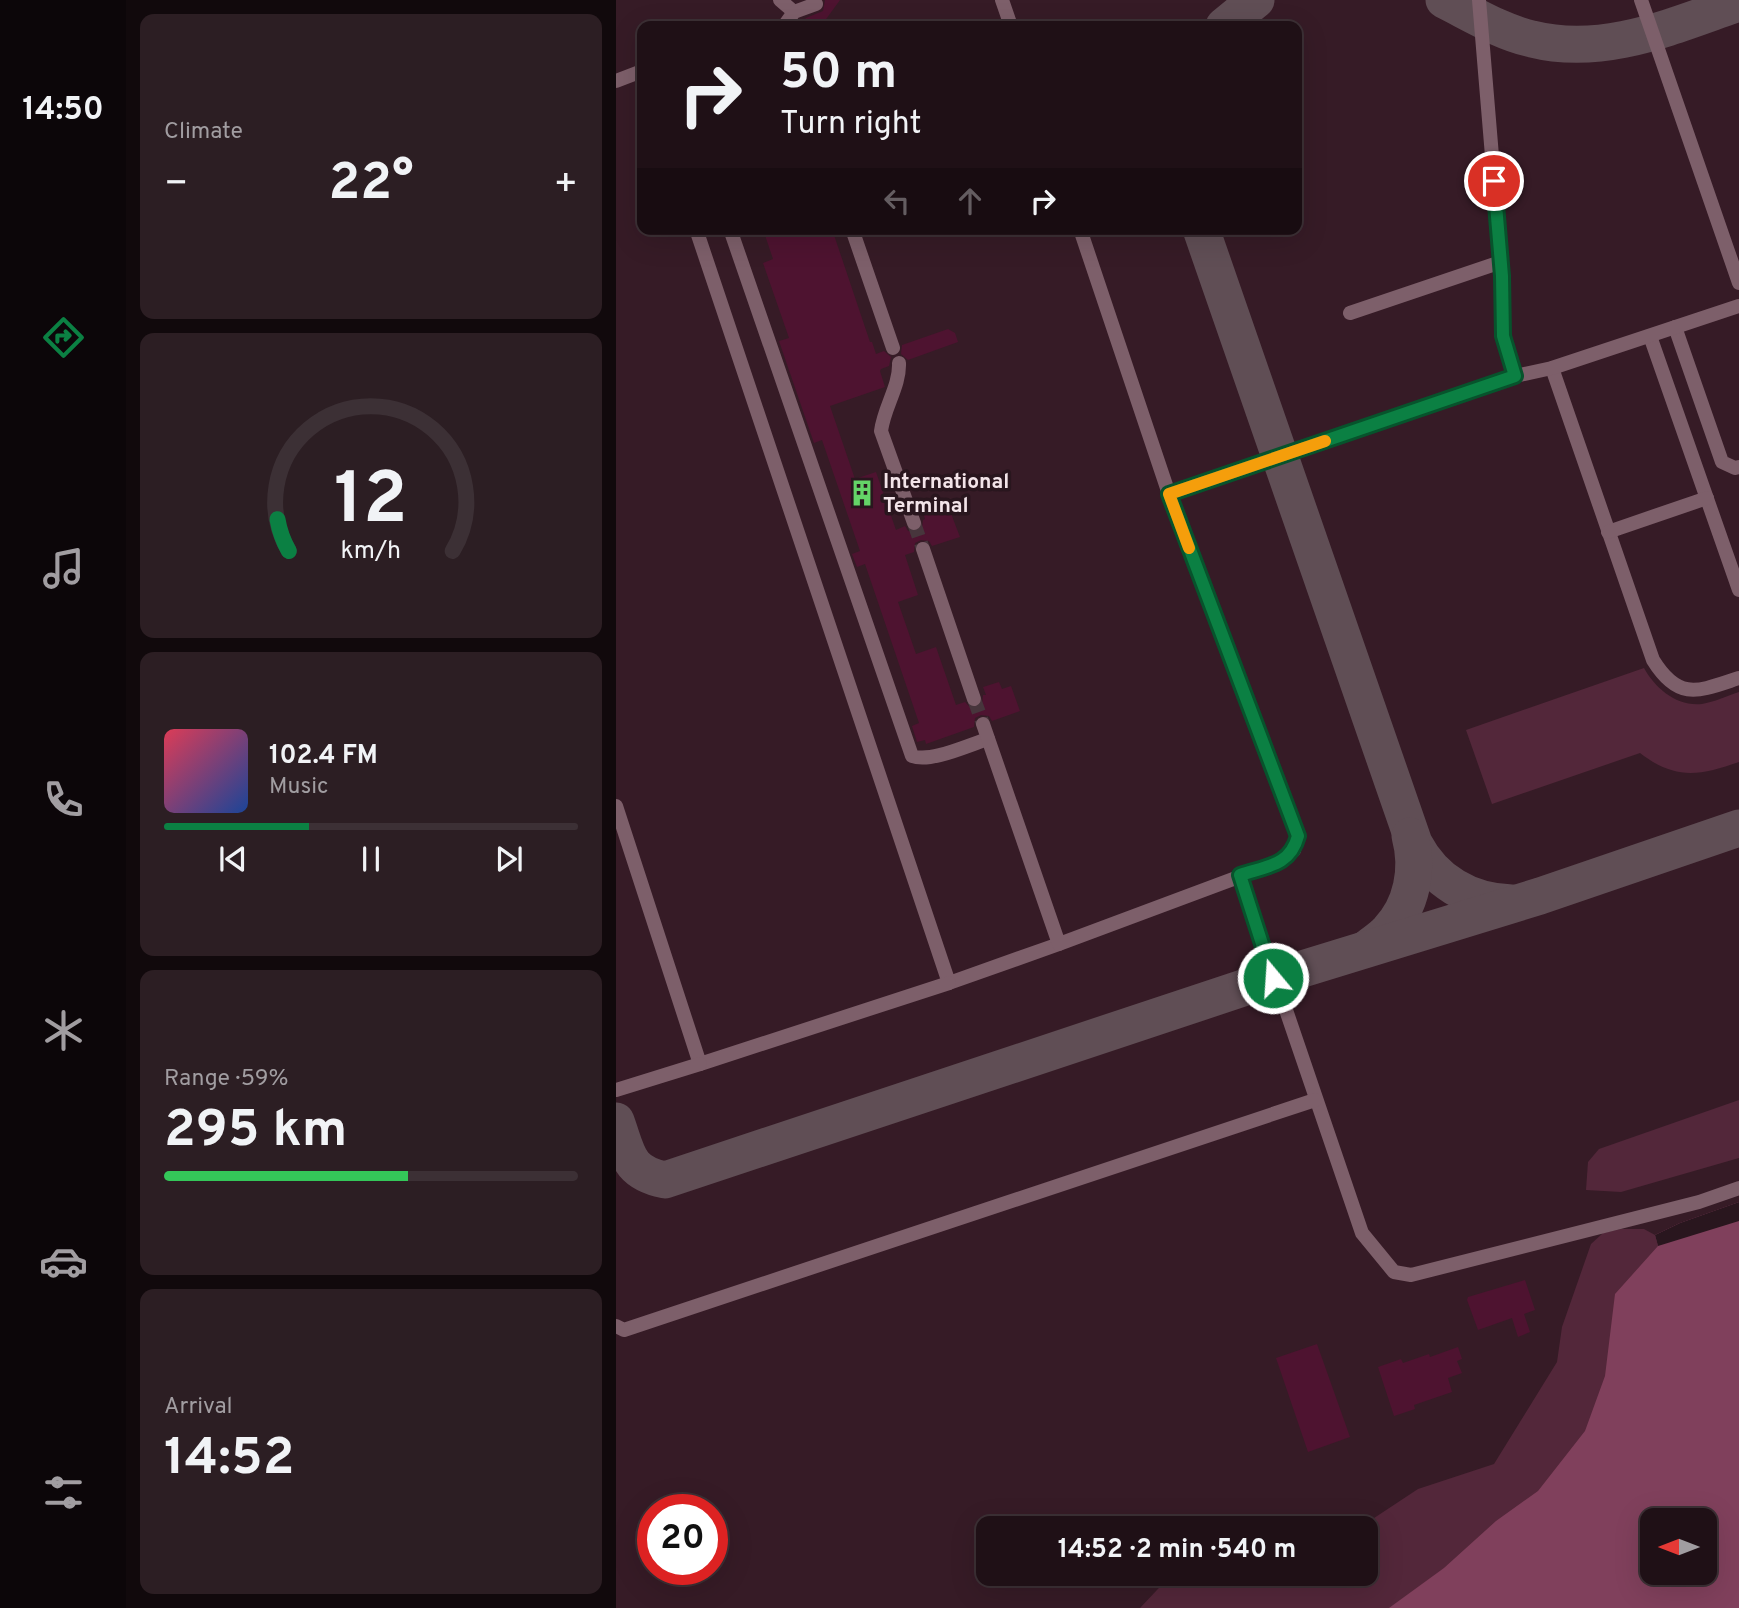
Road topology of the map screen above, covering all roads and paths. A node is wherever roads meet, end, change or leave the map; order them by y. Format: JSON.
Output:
{"nodes":[{"id":1,"x":780,"y":0,"type":"edge"},
{"id":2,"x":1002,"y":0,"type":"edge"},
{"id":3,"x":1479,"y":0,"type":"edge"},
{"id":4,"x":1641,"y":0,"type":"edge"},
{"id":5,"x":805,"y":9,"type":"edge"},
{"id":6,"x":790,"y":21,"type":"edge"},
{"id":7,"x":1009,"y":21,"type":"edge"},
{"id":8,"x":637,"y":73,"type":"edge"},
{"id":9,"x":616,"y":81,"type":"edge"},
{"id":10,"x":698,"y":235,"type":"edge"},
{"id":11,"x":732,"y":235,"type":"edge"},
{"id":12,"x":854,"y":235,"type":"edge"},
{"id":13,"x":1082,"y":235,"type":"edge"},
{"id":14,"x":1501,"y":262,"type":"junction"},
{"id":15,"x":1739,"y":283,"type":"edge"},
{"id":16,"x":1739,"y":306,"type":"edge"},
{"id":17,"x":1350,"y":313,"type":"dead end"},
{"id":18,"x":1675,"y":327,"type":"junction"},
{"id":19,"x":1650,"y":336,"type":"junction"},
{"id":20,"x":893,"y":348,"type":"dead end"},
{"id":21,"x":898,"y":363,"type":"dead end"},
{"id":22,"x":1552,"y":369,"type":"junction"},
{"id":23,"x":1515,"y":376,"type":"junction"},
{"id":24,"x":1739,"y":467,"type":"edge"},
{"id":25,"x":1169,"y":494,"type":"junction"},
{"id":26,"x":1707,"y":498,"type":"junction"},
{"id":27,"x":914,"y":523,"type":"tunnel mouth"},
{"id":28,"x":1608,"y":532,"type":"junction"},
{"id":29,"x":923,"y":549,"type":"tunnel mouth"},
{"id":30,"x":1739,"y":590,"type":"edge"},
{"id":31,"x":1739,"y":678,"type":"edge"},
{"id":32,"x":974,"y":699,"type":"tunnel mouth"},
{"id":33,"x":983,"y":724,"type":"tunnel mouth"},
{"id":34,"x":988,"y":739,"type":"junction"},
{"id":35,"x":616,"y":806,"type":"edge"},
{"id":36,"x":1240,"y":875,"type":"junction"},
{"id":37,"x":1059,"y":944,"type":"junction"},
{"id":38,"x":949,"y":983,"type":"junction"},
{"id":39,"x":700,"y":1064,"type":"junction"},
{"id":40,"x":616,"y":1090,"type":"edge"},
{"id":41,"x":1315,"y":1100,"type":"junction"},
{"id":42,"x":1739,"y":1188,"type":"edge"},
{"id":43,"x":616,"y":1326,"type":"edge"}],
"edges":[{"from":1,"to":5,"type":"lane"},
{"from":2,"to":7,"type":"lane"},
{"from":3,"to":14,"type":"lane"},
{"from":4,"to":15,"type":"lane"},
{"from":5,"to":6,"type":"lane"},
{"from":8,"to":9,"type":"lane"},
{"from":10,"to":38,"type":"lane"},
{"from":11,"to":34,"type":"lane"},
{"from":12,"to":20,"type":"lane"},
{"from":13,"to":25,"type":"lane"},
{"from":14,"to":17,"type":"lane"},
{"from":14,"to":23,"type":"lane"},
{"from":16,"to":18,"type":"lane"},
{"from":18,"to":19,"type":"lane"},
{"from":18,"to":24,"type":"lane"},
{"from":19,"to":22,"type":"lane"},
{"from":19,"to":26,"type":"lane"},
{"from":21,"to":27,"type":"lane"},
{"from":22,"to":23,"type":"lane"},
{"from":22,"to":28,"type":"lane"},
{"from":23,"to":25,"type":"lane"},
{"from":25,"to":36,"type":"lane"},
{"from":26,"to":28,"type":"lane"},
{"from":26,"to":30,"type":"lane"},
{"from":28,"to":31,"type":"lane"},
{"from":29,"to":32,"type":"lane"},
{"from":33,"to":34,"type":"lane"},
{"from":34,"to":37,"type":"lane"},
{"from":35,"to":39,"type":"lane"},
{"from":36,"to":37,"type":"lane"},
{"from":36,"to":41,"type":"lane"},
{"from":37,"to":38,"type":"lane"},
{"from":38,"to":39,"type":"lane"},
{"from":39,"to":40,"type":"lane"},
{"from":41,"to":42,"type":"lane"},
{"from":41,"to":43,"type":"lane"}]}
